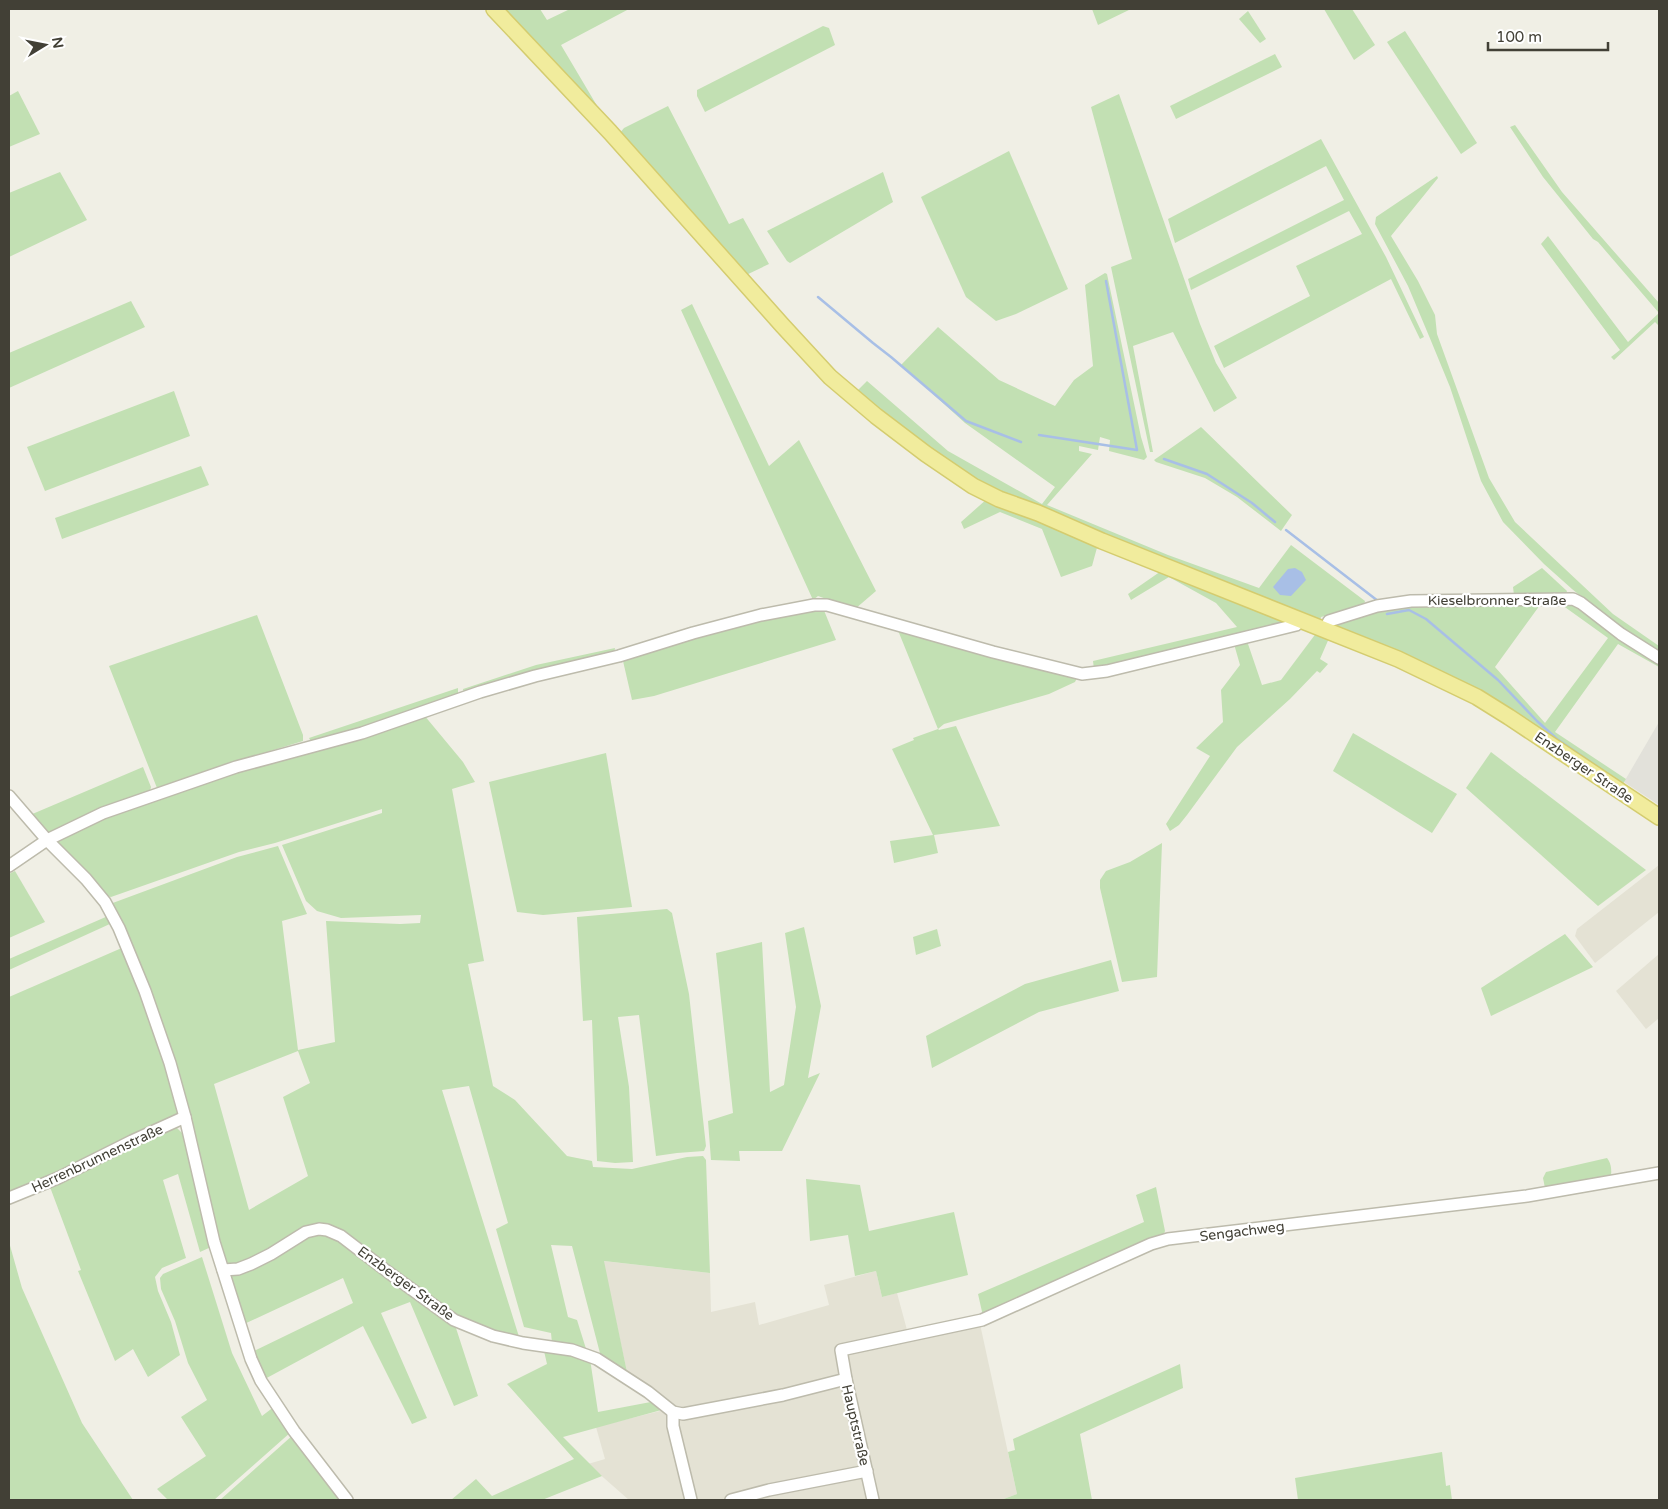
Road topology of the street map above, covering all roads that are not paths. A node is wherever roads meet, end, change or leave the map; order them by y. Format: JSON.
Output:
{"nodes":[{"id":1,"x":494,"y":9,"type":"edge"},
{"id":2,"x":1301,"y":620,"type":"junction"},
{"id":3,"x":1325,"y":629,"type":"junction"},
{"id":4,"x":1659,"y":658,"type":"edge"},
{"id":5,"x":9,"y":796,"type":"edge"},
{"id":6,"x":1659,"y":817,"type":"edge"},
{"id":7,"x":47,"y":840,"type":"junction"},
{"id":8,"x":9,"y":866,"type":"edge"},
{"id":9,"x":185,"y":1117,"type":"junction"},
{"id":10,"x":1659,"y":1172,"type":"edge"},
{"id":11,"x":9,"y":1198,"type":"edge"},
{"id":12,"x":223,"y":1270,"type":"junction"},
{"id":13,"x":841,"y":1350,"type":"joint"},
{"id":14,"x":846,"y":1379,"type":"junction"},
{"id":15,"x":672,"y":1412,"type":"junction"},
{"id":16,"x":867,"y":1471,"type":"junction"},
{"id":17,"x":347,"y":1500,"type":"edge"},
{"id":18,"x":691,"y":1500,"type":"edge"},
{"id":19,"x":731,"y":1500,"type":"edge"},
{"id":20,"x":873,"y":1500,"type":"edge"}],
"edges":[{"from":1,"to":2,"type":"main road","name":"Enzberger Straße"},
{"from":2,"to":3,"type":"main road","name":"Enzberger Straße"},
{"from":2,"to":7,"type":"street"},
{"from":3,"to":4,"type":"street","name":"Kieselbronner Straße"},
{"from":3,"to":6,"type":"main road","name":"Enzberger Straße"},
{"from":5,"to":7,"type":"street"},
{"from":7,"to":8,"type":"street"},
{"from":7,"to":9,"type":"street"},
{"from":9,"to":11,"type":"street","name":"Herrenbrunnenstraße"},
{"from":9,"to":12,"type":"street"},
{"from":10,"to":13,"type":"street","name":"Sengachweg"},
{"from":12,"to":15,"type":"street","name":"Enzberger Straße"},
{"from":12,"to":17,"type":"street"},
{"from":13,"to":14,"type":"street","name":"Hauptstraße"},
{"from":14,"to":15,"type":"street"},
{"from":14,"to":16,"type":"street","name":"Hauptstraße"},
{"from":15,"to":18,"type":"street"},
{"from":16,"to":19,"type":"street"},
{"from":16,"to":20,"type":"street","name":"Hauptstraße"}]}
